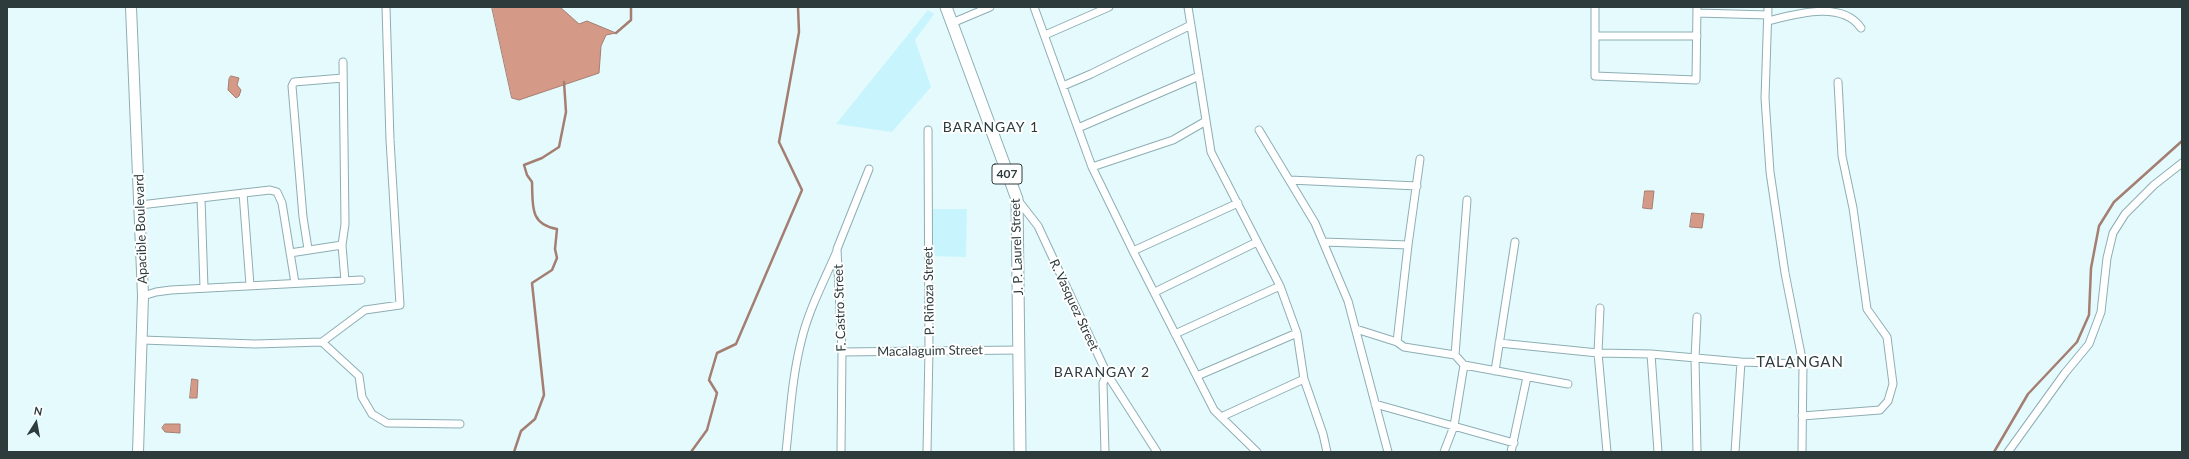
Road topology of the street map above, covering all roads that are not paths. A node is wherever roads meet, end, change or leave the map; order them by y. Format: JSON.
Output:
{"nodes":[{"id":1,"x":131,"y":7,"type":"edge"},
{"id":2,"x":386,"y":7,"type":"edge"},
{"id":3,"x":946,"y":7,"type":"edge"},
{"id":4,"x":990,"y":7,"type":"edge"},
{"id":5,"x":1034,"y":7,"type":"edge"},
{"id":6,"x":1109,"y":7,"type":"edge"},
{"id":7,"x":1188,"y":7,"type":"edge"},
{"id":8,"x":1595,"y":7,"type":"edge"},
{"id":9,"x":1768,"y":7,"type":"edge"},
{"id":10,"x":1697,"y":10,"type":"edge"},
{"id":11,"x":1768,"y":18,"type":"junction"},
{"id":12,"x":952,"y":24,"type":"junction"},
{"id":13,"x":1191,"y":25,"type":"junction"},
{"id":14,"x":1862,"y":28,"type":"dead end"},
{"id":15,"x":1045,"y":35,"type":"junction"},
{"id":16,"x":1595,"y":36,"type":"junction"},
{"id":17,"x":1697,"y":36,"type":"junction"},
{"id":18,"x":343,"y":62,"type":"dead end"},
{"id":19,"x":1199,"y":76,"type":"junction"},
{"id":20,"x":343,"y":78,"type":"junction"},
{"id":21,"x":1838,"y":82,"type":"dead end"},
{"id":22,"x":1063,"y":86,"type":"junction"},
{"id":23,"x":1206,"y":121,"type":"junction"},
{"id":24,"x":1078,"y":128,"type":"junction"},
{"id":25,"x":928,"y":130,"type":"dead end"},
{"id":26,"x":1259,"y":130,"type":"dead end"},
{"id":27,"x":1420,"y":160,"type":"dead end"},
{"id":28,"x":2182,"y":163,"type":"edge"},
{"id":29,"x":1092,"y":167,"type":"junction"},
{"id":30,"x":869,"y":169,"type":"dead end"},
{"id":31,"x":1290,"y":180,"type":"junction"},
{"id":32,"x":1417,"y":186,"type":"junction"},
{"id":33,"x":243,"y":193,"type":"junction"},
{"id":34,"x":201,"y":198,"type":"junction"},
{"id":35,"x":1017,"y":199,"type":"junction"},
{"id":36,"x":1468,"y":200,"type":"dead end"},
{"id":37,"x":1238,"y":203,"type":"junction"},
{"id":38,"x":140,"y":205,"type":"junction"},
{"id":39,"x":1258,"y":242,"type":"junction"},
{"id":40,"x":1324,"y":242,"type":"junction"},
{"id":41,"x":1515,"y":242,"type":"dead end"},
{"id":42,"x":342,"y":245,"type":"junction"},
{"id":43,"x":1408,"y":246,"type":"junction"},
{"id":44,"x":308,"y":249,"type":"junction"},
{"id":45,"x":837,"y":249,"type":"junction"},
{"id":46,"x":1133,"y":251,"type":"junction"},
{"id":47,"x":290,"y":253,"type":"junction"},
{"id":48,"x":344,"y":280,"type":"junction"},
{"id":49,"x":361,"y":280,"type":"dead end"},
{"id":50,"x":295,"y":283,"type":"junction"},
{"id":51,"x":250,"y":285,"type":"junction"},
{"id":52,"x":1280,"y":286,"type":"junction"},
{"id":53,"x":204,"y":288,"type":"junction"},
{"id":54,"x":1154,"y":292,"type":"junction"},
{"id":55,"x":143,"y":296,"type":"junction"},
{"id":56,"x":1600,"y":308,"type":"dead end"},
{"id":57,"x":1697,"y":317,"type":"dead end"},
{"id":58,"x":1356,"y":329,"type":"junction"},
{"id":59,"x":1297,"y":333,"type":"junction"},
{"id":60,"x":1175,"y":334,"type":"junction"},
{"id":61,"x":142,"y":340,"type":"junction"},
{"id":62,"x":322,"y":342,"type":"junction"},
{"id":63,"x":1397,"y":342,"type":"junction"},
{"id":64,"x":1499,"y":343,"type":"junction"},
{"id":65,"x":929,"y":350,"type":"junction"},
{"id":66,"x":1019,"y":350,"type":"junction"},
{"id":67,"x":842,"y":352,"type":"junction"},
{"id":68,"x":1598,"y":353,"type":"junction"},
{"id":69,"x":1651,"y":354,"type":"junction"},
{"id":70,"x":1455,"y":355,"type":"junction"},
{"id":71,"x":1695,"y":359,"type":"junction"},
{"id":72,"x":1741,"y":362,"type":"junction"},
{"id":73,"x":1803,"y":364,"type":"junction"},
{"id":74,"x":1464,"y":365,"type":"junction"},
{"id":75,"x":1495,"y":371,"type":"junction"},
{"id":76,"x":1107,"y":374,"type":"junction"},
{"id":77,"x":1196,"y":376,"type":"junction"},
{"id":78,"x":1527,"y":377,"type":"junction"},
{"id":79,"x":1304,"y":380,"type":"junction"},
{"id":80,"x":1568,"y":384,"type":"dead end"},
{"id":81,"x":1376,"y":404,"type":"junction"},
{"id":82,"x":1802,"y":416,"type":"junction"},
{"id":83,"x":1221,"y":417,"type":"junction"},
{"id":84,"x":460,"y":424,"type":"dead end"},
{"id":85,"x":1454,"y":426,"type":"junction"},
{"id":86,"x":1514,"y":443,"type":"junction"},
{"id":87,"x":138,"y":452,"type":"edge"},
{"id":88,"x":786,"y":452,"type":"edge"},
{"id":89,"x":841,"y":452,"type":"edge"},
{"id":90,"x":927,"y":452,"type":"edge"},
{"id":91,"x":1020,"y":452,"type":"edge"},
{"id":92,"x":1105,"y":452,"type":"edge"},
{"id":93,"x":1157,"y":452,"type":"edge"},
{"id":94,"x":1257,"y":452,"type":"edge"},
{"id":95,"x":1327,"y":452,"type":"edge"},
{"id":96,"x":1388,"y":452,"type":"edge"},
{"id":97,"x":1444,"y":452,"type":"edge"},
{"id":98,"x":1511,"y":452,"type":"edge"},
{"id":99,"x":1607,"y":452,"type":"edge"},
{"id":100,"x":1658,"y":452,"type":"edge"},
{"id":101,"x":1697,"y":452,"type":"edge"},
{"id":102,"x":1735,"y":452,"type":"edge"},
{"id":103,"x":1802,"y":452,"type":"edge"},
{"id":104,"x":2008,"y":452,"type":"edge"}],
"edges":[{"from":1,"to":38,"type":"street","name":"Apacible Boulevard"},
{"from":2,"to":62,"type":"street"},
{"from":3,"to":12,"type":"main road","name":"J. P. Laurel Street","number":"407"},
{"from":4,"to":12,"type":"street"},
{"from":5,"to":15,"type":"street"},
{"from":6,"to":15,"type":"street"},
{"from":7,"to":13,"type":"street"},
{"from":8,"to":16,"type":"street"},
{"from":9,"to":11,"type":"street"},
{"from":10,"to":11,"type":"street"},
{"from":10,"to":17,"type":"street"},
{"from":11,"to":14,"type":"street"},
{"from":11,"to":73,"type":"street"},
{"from":12,"to":35,"type":"main road","name":"J. P. Laurel Street","number":"407"},
{"from":13,"to":19,"type":"street"},
{"from":13,"to":22,"type":"street"},
{"from":15,"to":22,"type":"street"},
{"from":16,"to":17,"type":"street"},
{"from":16,"to":17,"type":"street"},
{"from":18,"to":20,"type":"street"},
{"from":19,"to":23,"type":"street"},
{"from":19,"to":24,"type":"street"},
{"from":20,"to":42,"type":"street"},
{"from":20,"to":44,"type":"street"},
{"from":21,"to":82,"type":"street"},
{"from":22,"to":24,"type":"street"},
{"from":23,"to":29,"type":"street"},
{"from":23,"to":37,"type":"street"},
{"from":24,"to":29,"type":"street"},
{"from":25,"to":65,"type":"street","name":"P. Riñoza Street"},
{"from":26,"to":31,"type":"street"},
{"from":27,"to":32,"type":"street"},
{"from":28,"to":104,"type":"street"},
{"from":29,"to":46,"type":"street"},
{"from":30,"to":45,"type":"street","name":"F. Castro Street"},
{"from":31,"to":32,"type":"street"},
{"from":31,"to":40,"type":"street"},
{"from":32,"to":43,"type":"street"},
{"from":33,"to":34,"type":"street"},
{"from":33,"to":47,"type":"street"},
{"from":33,"to":51,"type":"street"},
{"from":34,"to":38,"type":"street"},
{"from":34,"to":53,"type":"street"},
{"from":35,"to":66,"type":"main road","name":"J. P. Laurel Street","number":"407"},
{"from":35,"to":76,"type":"street","name":"R. Vasquez Street"},
{"from":36,"to":70,"type":"street"},
{"from":37,"to":39,"type":"street"},
{"from":37,"to":46,"type":"street"},
{"from":38,"to":55,"type":"street","name":"Apacible Boulevard"},
{"from":39,"to":52,"type":"street"},
{"from":39,"to":54,"type":"street"},
{"from":40,"to":43,"type":"street"},
{"from":40,"to":58,"type":"street"},
{"from":41,"to":64,"type":"street"},
{"from":42,"to":44,"type":"street"},
{"from":42,"to":48,"type":"street"},
{"from":43,"to":63,"type":"street"},
{"from":44,"to":47,"type":"street"},
{"from":45,"to":67,"type":"street","name":"F. Castro Street"},
{"from":45,"to":88,"type":"street"},
{"from":46,"to":54,"type":"street"},
{"from":47,"to":50,"type":"street"},
{"from":48,"to":49,"type":"street"},
{"from":48,"to":50,"type":"street"},
{"from":50,"to":51,"type":"street"},
{"from":51,"to":53,"type":"street"},
{"from":52,"to":59,"type":"street"},
{"from":52,"to":60,"type":"street"},
{"from":53,"to":55,"type":"street"},
{"from":54,"to":60,"type":"street"},
{"from":55,"to":61,"type":"street","name":"Apacible Boulevard"},
{"from":56,"to":68,"type":"street"},
{"from":57,"to":71,"type":"street"},
{"from":58,"to":63,"type":"street"},
{"from":58,"to":81,"type":"street"},
{"from":59,"to":77,"type":"street"},
{"from":59,"to":79,"type":"street"},
{"from":60,"to":77,"type":"street"},
{"from":61,"to":62,"type":"street"},
{"from":61,"to":87,"type":"street","name":"Apacible Boulevard"},
{"from":62,"to":84,"type":"street"},
{"from":63,"to":70,"type":"street"},
{"from":64,"to":68,"type":"street"},
{"from":64,"to":75,"type":"street"},
{"from":65,"to":66,"type":"street","name":"Macalaguim Street"},
{"from":65,"to":67,"type":"street","name":"Macalaguim Street"},
{"from":65,"to":90,"type":"street","name":"P. Riñoza Street"},
{"from":66,"to":91,"type":"main road","name":"J. P. Laurel Street","number":"407"},
{"from":67,"to":89,"type":"street","name":"F. Castro Street"},
{"from":68,"to":69,"type":"street"},
{"from":68,"to":99,"type":"street"},
{"from":69,"to":71,"type":"street"},
{"from":69,"to":100,"type":"street"},
{"from":70,"to":74,"type":"street"},
{"from":71,"to":72,"type":"street"},
{"from":71,"to":101,"type":"street"},
{"from":72,"to":73,"type":"street"},
{"from":72,"to":102,"type":"street"},
{"from":73,"to":82,"type":"street"},
{"from":74,"to":75,"type":"street"},
{"from":74,"to":85,"type":"street"},
{"from":75,"to":78,"type":"street"},
{"from":76,"to":92,"type":"street"},
{"from":76,"to":93,"type":"street","name":"R. Vasquez Street"},
{"from":77,"to":83,"type":"street"},
{"from":78,"to":80,"type":"street"},
{"from":78,"to":86,"type":"street"},
{"from":79,"to":83,"type":"street"},
{"from":79,"to":95,"type":"street"},
{"from":81,"to":85,"type":"street"},
{"from":81,"to":96,"type":"street"},
{"from":82,"to":103,"type":"street"},
{"from":83,"to":94,"type":"street"},
{"from":85,"to":86,"type":"street"},
{"from":85,"to":97,"type":"street"},
{"from":86,"to":98,"type":"street"}]}
